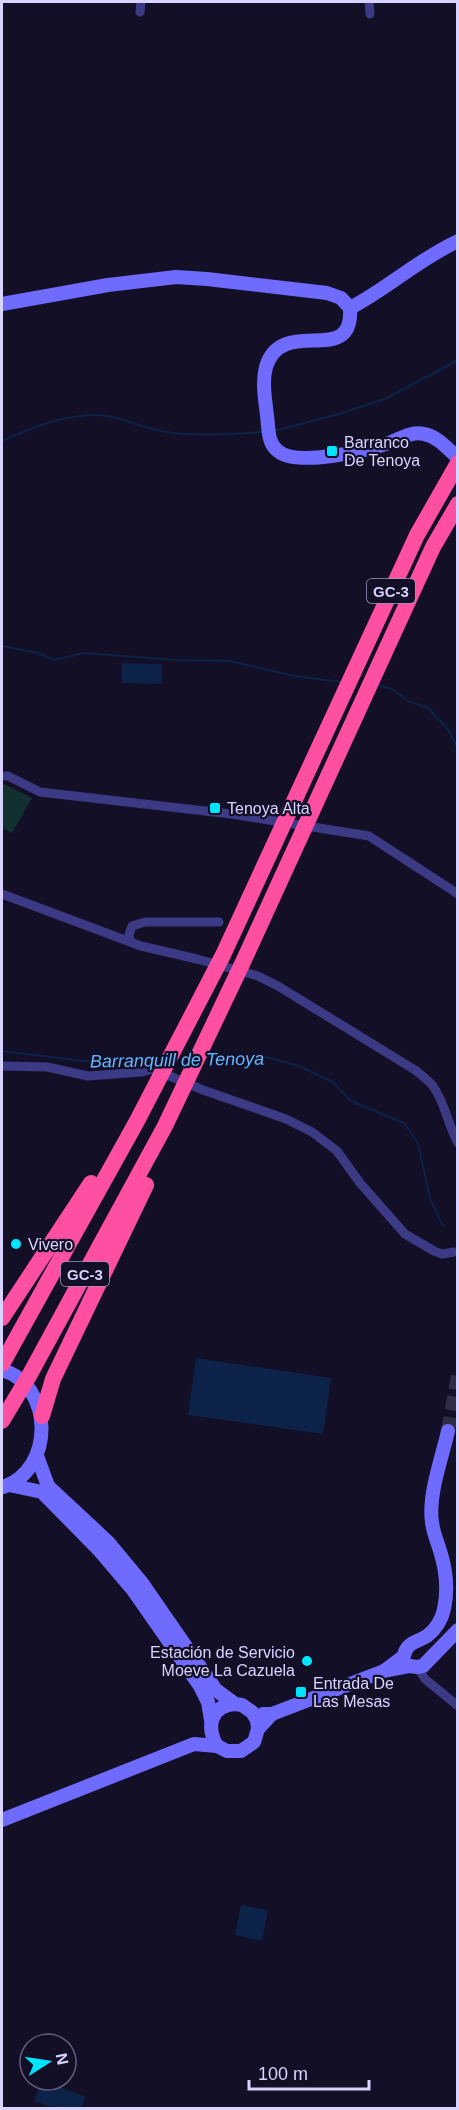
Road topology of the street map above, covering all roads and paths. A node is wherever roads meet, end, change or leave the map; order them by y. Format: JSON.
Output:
{"nodes":[{"id":1,"x":369,"y":2,"type":"edge"},
{"id":2,"x":370,"y":14,"type":"dead end"},
{"id":3,"x":458,"y":241,"type":"edge"},
{"id":4,"x":2,"y":304,"type":"edge"},
{"id":5,"x":351,"y":308,"type":"junction"},
{"id":6,"x":458,"y":458,"type":"edge"},
{"id":7,"x":458,"y":463,"type":"edge"},
{"id":8,"x":458,"y":504,"type":"edge"},
{"id":9,"x":2,"y":776,"type":"edge"},
{"id":10,"x":2,"y":894,"type":"edge"},
{"id":11,"x":458,"y":894,"type":"edge"},
{"id":12,"x":219,"y":922,"type":"dead end"},
{"id":13,"x":130,"y":941,"type":"junction"},
{"id":14,"x":2,"y":1066,"type":"edge"},
{"id":15,"x":134,"y":1119,"type":"junction"},
{"id":16,"x":169,"y":1127,"type":"junction"},
{"id":17,"x":458,"y":1143,"type":"edge"},
{"id":18,"x":456,"y":1252,"type":"edge"},
{"id":19,"x":2,"y":1318,"type":"edge"},
{"id":20,"x":2,"y":1364,"type":"edge"},
{"id":21,"x":2,"y":1370,"type":"edge"},
{"id":22,"x":42,"y":1416,"type":"junction"},
{"id":23,"x":2,"y":1420,"type":"edge"},
{"id":24,"x":448,"y":1431,"type":"tunnel mouth"},
{"id":25,"x":37,"y":1456,"type":"junction"},
{"id":26,"x":5,"y":1486,"type":"edge"},
{"id":27,"x":458,"y":1630,"type":"edge"},
{"id":28,"x":415,"y":1642,"type":"junction"},
{"id":29,"x":429,"y":1657,"type":"junction"},
{"id":30,"x":411,"y":1663,"type":"junction"},
{"id":31,"x":235,"y":1704,"type":"junction"},
{"id":32,"x":458,"y":1706,"type":"edge"},
{"id":33,"x":252,"y":1712,"type":"junction"},
{"id":34,"x":272,"y":1714,"type":"junction"},
{"id":35,"x":210,"y":1722,"type":"junction"},
{"id":36,"x":258,"y":1729,"type":"junction"},
{"id":37,"x":194,"y":1744,"type":"junction"},
{"id":38,"x":217,"y":1746,"type":"junction"},
{"id":39,"x":2,"y":1820,"type":"edge"}],
"edges":[{"from":1,"to":2,"type":"street"},
{"from":3,"to":5,"type":"main road"},
{"from":4,"to":5,"type":"main road"},
{"from":5,"to":6,"type":"main road"},
{"from":7,"to":15,"type":"highway","number":"GC-3"},
{"from":8,"to":16,"type":"highway","number":"GC-3"},
{"from":9,"to":11,"type":"street"},
{"from":10,"to":13,"type":"street"},
{"from":12,"to":13,"type":"street"},
{"from":13,"to":17,"type":"street"},
{"from":14,"to":18,"type":"street"},
{"from":15,"to":19,"type":"highway"},
{"from":15,"to":20,"type":"highway","number":"GC-3"},
{"from":16,"to":22,"type":"highway"},
{"from":16,"to":23,"type":"highway","number":"GC-3"},
{"from":21,"to":22,"type":"main road"},
{"from":22,"to":25,"type":"main road"},
{"from":24,"to":28,"type":"main road"},
{"from":25,"to":26,"type":"main road"},
{"from":25,"to":31,"type":"main road"},
{"from":26,"to":35,"type":"main road"},
{"from":27,"to":29,"type":"main road"},
{"from":28,"to":29,"type":"main road"},
{"from":28,"to":30,"type":"main road"},
{"from":29,"to":30,"type":"main road"},
{"from":30,"to":32,"type":"street"},
{"from":30,"to":34,"type":"main road"},
{"from":31,"to":33,"type":"main road"},
{"from":31,"to":35,"type":"main road"},
{"from":33,"to":34,"type":"main road"},
{"from":33,"to":36,"type":"main road"},
{"from":34,"to":36,"type":"main road"},
{"from":35,"to":37,"type":"main road"},
{"from":35,"to":38,"type":"main road"},
{"from":36,"to":38,"type":"main road"},
{"from":37,"to":38,"type":"main road"},
{"from":37,"to":39,"type":"main road"}]}
